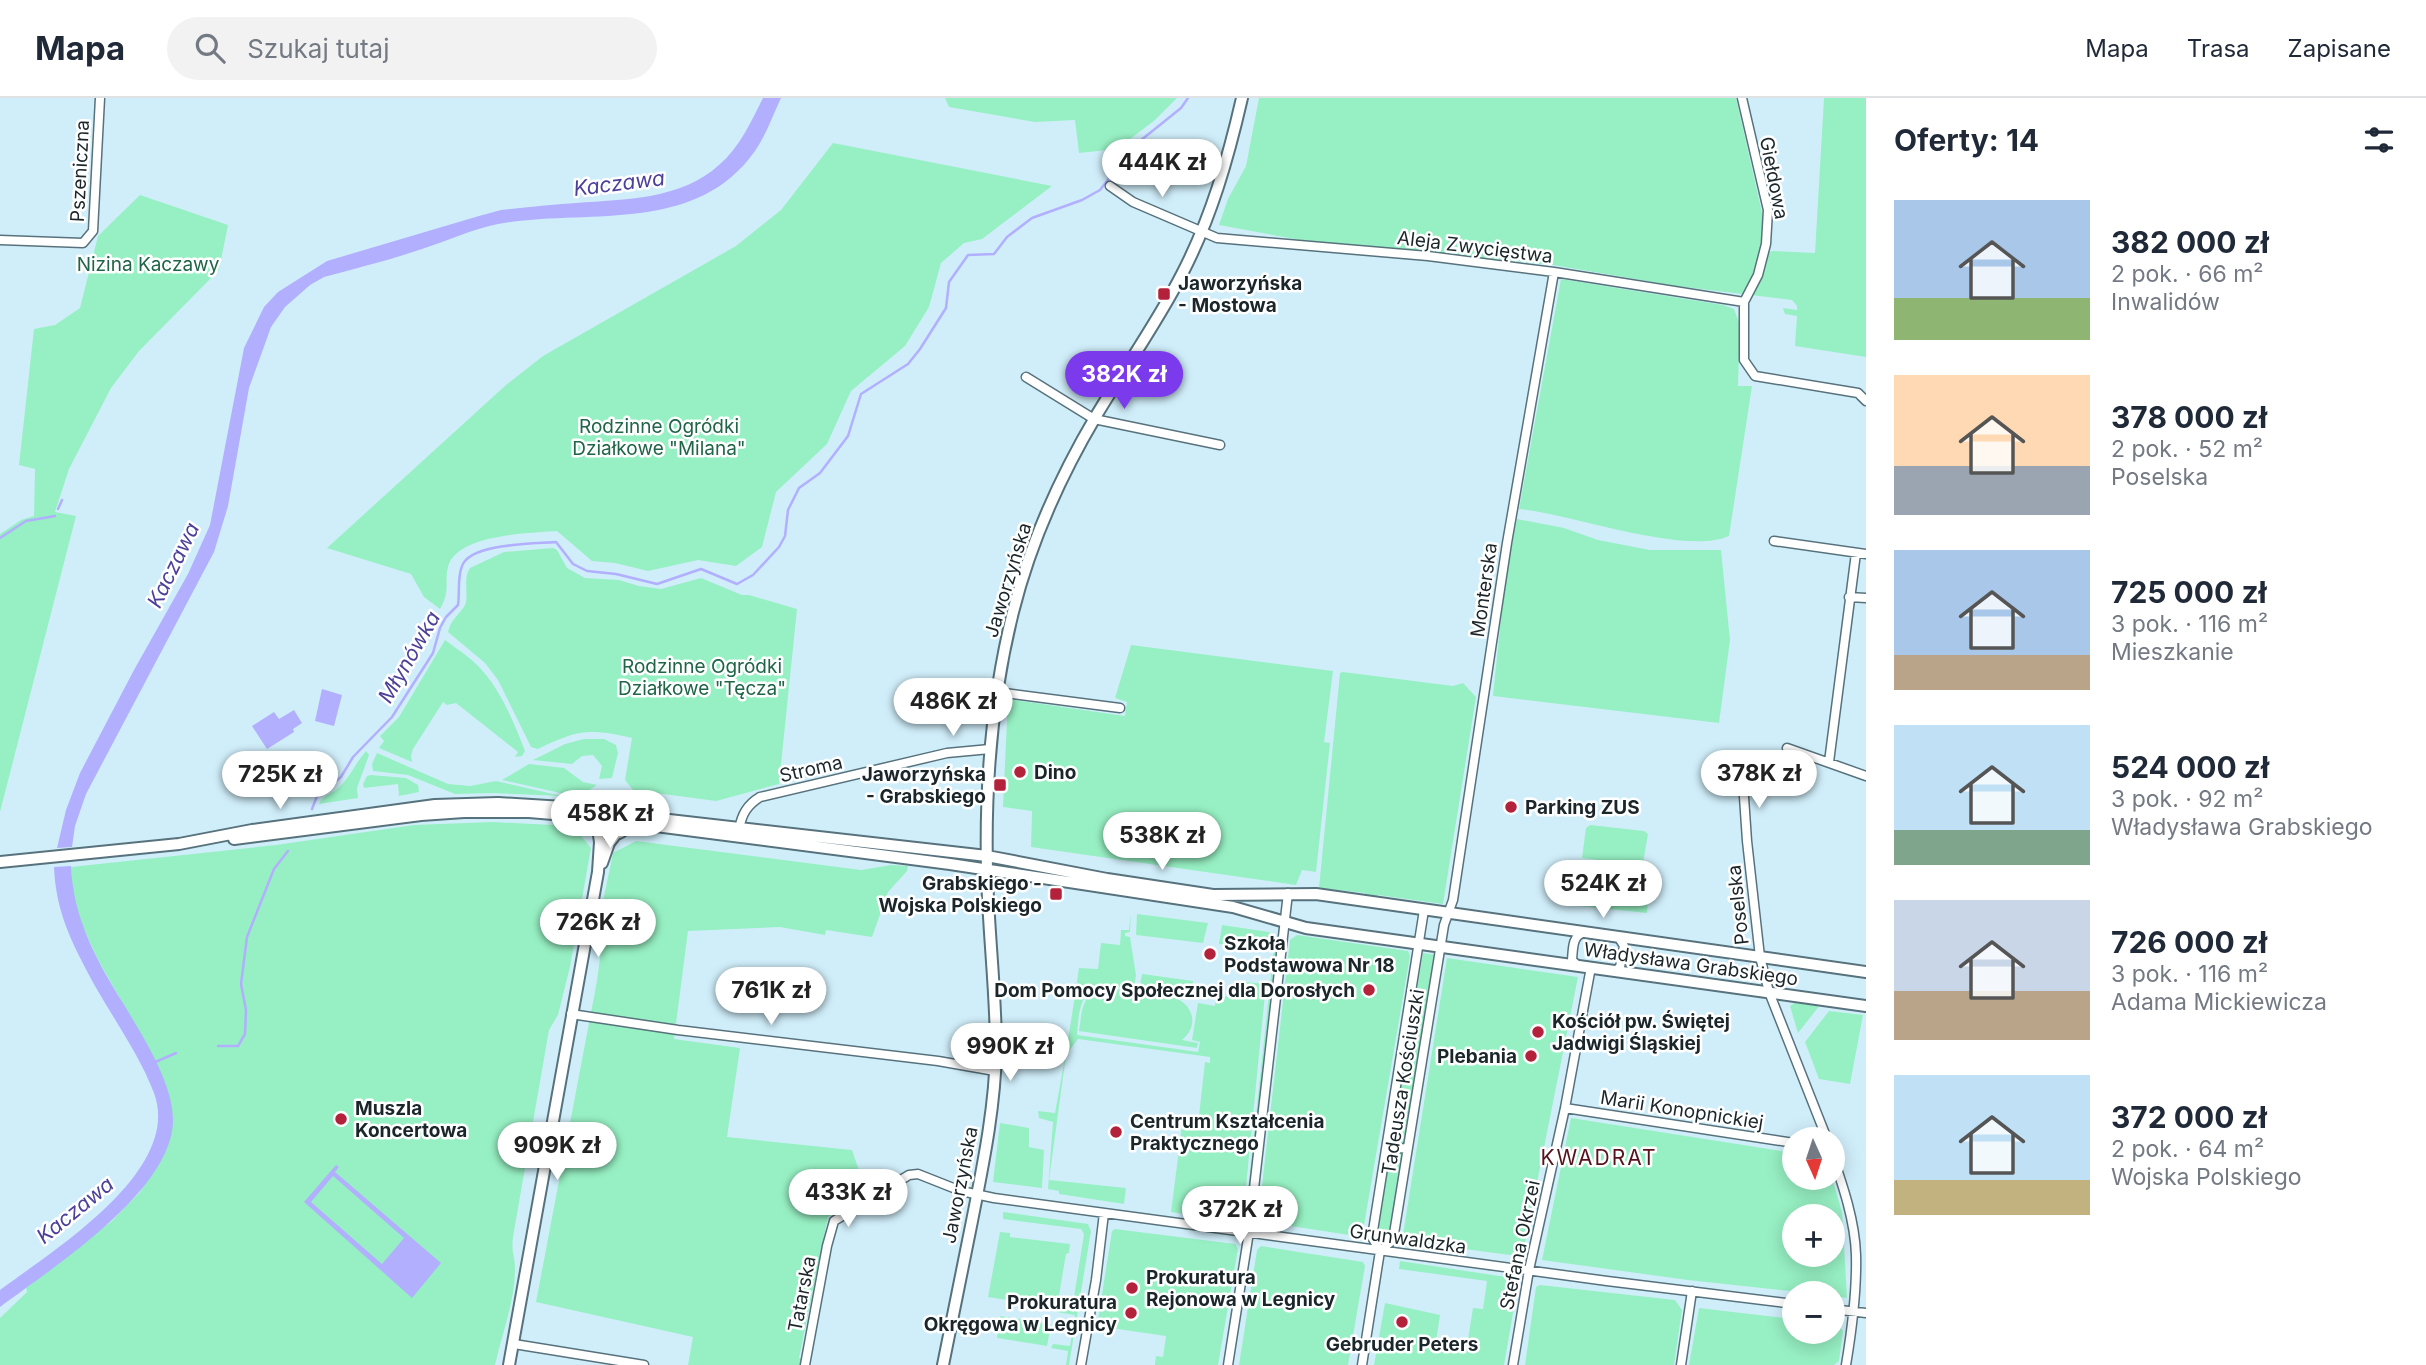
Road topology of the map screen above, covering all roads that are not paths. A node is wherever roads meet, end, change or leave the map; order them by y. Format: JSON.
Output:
{"nodes":[{"id":1,"x":100,"y":98,"type":"edge"},
{"id":2,"x":1242,"y":98,"type":"edge"},
{"id":3,"x":1742,"y":98,"type":"edge"},
{"id":4,"x":1110,"y":186,"type":"dead end"},
{"id":5,"x":1202,"y":231,"type":"junction"},
{"id":6,"x":0,"y":240,"type":"edge"},
{"id":7,"x":1554,"y":272,"type":"junction"},
{"id":8,"x":1744,"y":302,"type":"junction"},
{"id":9,"x":1026,"y":377,"type":"dead end"},
{"id":10,"x":1866,"y":401,"type":"edge"},
{"id":11,"x":1094,"y":419,"type":"junction"},
{"id":12,"x":1220,"y":445,"type":"dead end"},
{"id":13,"x":1774,"y":541,"type":"dead end"},
{"id":14,"x":1856,"y":553,"type":"junction"},
{"id":15,"x":1866,"y":554,"type":"edge"},
{"id":16,"x":1849,"y":597,"type":"junction"},
{"id":17,"x":1866,"y":598,"type":"edge"},
{"id":18,"x":997,"y":692,"type":"junction"},
{"id":19,"x":1120,"y":708,"type":"dead end"},
{"id":20,"x":1787,"y":748,"type":"dead end"},
{"id":21,"x":990,"y":749,"type":"junction"},
{"id":22,"x":1829,"y":762,"type":"junction"},
{"id":23,"x":1866,"y":776,"type":"edge"},
{"id":24,"x":1743,"y":782,"type":"dead end"},
{"id":25,"x":597,"y":805,"type":"junction"},
{"id":26,"x":628,"y":809,"type":"junction"},
{"id":27,"x":364,"y":818,"type":"junction"},
{"id":28,"x":626,"y":826,"type":"junction"},
{"id":29,"x":597,"y":827,"type":"junction"},
{"id":30,"x":739,"y":829,"type":"junction"},
{"id":31,"x":616,"y":834,"type":"junction"},
{"id":32,"x":987,"y":856,"type":"junction"},
{"id":33,"x":0,"y":862,"type":"edge"},
{"id":34,"x":987,"y":870,"type":"junction"},
{"id":35,"x":598,"y":872,"type":"junction"},
{"id":36,"x":1288,"y":893,"type":"junction"},
{"id":37,"x":1222,"y":901,"type":"junction"},
{"id":38,"x":1424,"y":910,"type":"junction"},
{"id":39,"x":1447,"y":913,"type":"junction"},
{"id":40,"x":1284,"y":923,"type":"junction"},
{"id":41,"x":1583,"y":933,"type":"junction"},
{"id":42,"x":1619,"y":938,"type":"junction"},
{"id":43,"x":1419,"y":944,"type":"junction"},
{"id":44,"x":1441,"y":947,"type":"junction"},
{"id":45,"x":1760,"y":957,"type":"junction"},
{"id":46,"x":1577,"y":965,"type":"junction"},
{"id":47,"x":1591,"y":967,"type":"junction"},
{"id":48,"x":1615,"y":971,"type":"junction"},
{"id":49,"x":1866,"y":972,"type":"edge"},
{"id":50,"x":1769,"y":992,"type":"junction"},
{"id":51,"x":1866,"y":1006,"type":"edge"},
{"id":52,"x":570,"y":1014,"type":"junction"},
{"id":53,"x":995,"y":1071,"type":"junction"},
{"id":54,"x":1565,"y":1108,"type":"junction"},
{"id":55,"x":1822,"y":1127,"type":"edge"},
{"id":56,"x":1782,"y":1141,"type":"edge"},
{"id":57,"x":1387,"y":1146,"type":"junction"},
{"id":58,"x":1407,"y":1149,"type":"junction"},
{"id":59,"x":1844,"y":1190,"type":"edge"},
{"id":60,"x":978,"y":1195,"type":"junction"},
{"id":61,"x":1104,"y":1213,"type":"junction"},
{"id":62,"x":1249,"y":1232,"type":"junction"},
{"id":63,"x":1380,"y":1251,"type":"junction"},
{"id":64,"x":1530,"y":1270,"type":"junction"},
{"id":65,"x":1692,"y":1291,"type":"junction"},
{"id":66,"x":1782,"y":1302,"type":"edge"},
{"id":67,"x":1845,"y":1311,"type":"edge"},
{"id":68,"x":1854,"y":1312,"type":"junction"},
{"id":69,"x":1866,"y":1313,"type":"edge"},
{"id":70,"x":514,"y":1344,"type":"junction"},
{"id":71,"x":509,"y":1365,"type":"edge"},
{"id":72,"x":643,"y":1365,"type":"edge"},
{"id":73,"x":805,"y":1365,"type":"edge"},
{"id":74,"x":943,"y":1365,"type":"edge"},
{"id":75,"x":1081,"y":1365,"type":"edge"},
{"id":76,"x":1228,"y":1365,"type":"edge"},
{"id":77,"x":1362,"y":1365,"type":"edge"},
{"id":78,"x":1513,"y":1365,"type":"edge"},
{"id":79,"x":1681,"y":1365,"type":"edge"},
{"id":80,"x":1846,"y":1365,"type":"edge"}],
"edges":[{"from":1,"to":6,"type":"street","name":"Pszeniczna"},
{"from":2,"to":5,"type":"street","name":"Jaworzyńska"},
{"from":3,"to":8,"type":"street","name":"Giełdowa"},
{"from":4,"to":5,"type":"street","name":"Aleja Zwycięstwa"},
{"from":5,"to":7,"type":"street","name":"Aleja Zwycięstwa"},
{"from":5,"to":11,"type":"street","name":"Jaworzyńska"},
{"from":7,"to":8,"type":"street","name":"Aleja Zwycięstwa"},
{"from":7,"to":39,"type":"street","name":"Monterska"},
{"from":8,"to":10,"type":"street"},
{"from":9,"to":11,"type":"street"},
{"from":11,"to":12,"type":"street"},
{"from":11,"to":18,"type":"street","name":"Jaworzyńska"},
{"from":13,"to":14,"type":"street"},
{"from":14,"to":15,"type":"street"},
{"from":14,"to":16,"type":"street"},
{"from":16,"to":17,"type":"street"},
{"from":16,"to":22,"type":"street"},
{"from":18,"to":19,"type":"street"},
{"from":18,"to":21,"type":"street","name":"Jaworzyńska"},
{"from":20,"to":22,"type":"street"},
{"from":21,"to":30,"type":"street","name":"Stroma"},
{"from":21,"to":32,"type":"street","name":"Jaworzyńska"},
{"from":22,"to":23,"type":"street"},
{"from":24,"to":45,"type":"street","name":"Poselska"},
{"from":25,"to":26,"type":"street"},
{"from":25,"to":27,"type":"street"},
{"from":25,"to":29,"type":"street"},
{"from":26,"to":28,"type":"street"},
{"from":26,"to":30,"type":"street","name":"Władysława Grabskiego"},
{"from":27,"to":29,"type":"street"},
{"from":27,"to":33,"type":"street"},
{"from":28,"to":31,"type":"street"},
{"from":28,"to":34,"type":"street","name":"Władysława Grabskiego"},
{"from":29,"to":31,"type":"street"},
{"from":29,"to":35,"type":"street"},
{"from":30,"to":32,"type":"street","name":"Władysława Grabskiego"},
{"from":31,"to":35,"type":"street"},
{"from":32,"to":34,"type":"street","name":"Jaworzyńska"},
{"from":32,"to":37,"type":"street","name":"Władysława Grabskiego"},
{"from":34,"to":37,"type":"street","name":"Władysława Grabskiego"},
{"from":34,"to":53,"type":"street","name":"Jaworzyńska"},
{"from":35,"to":52,"type":"street"},
{"from":36,"to":37,"type":"street","name":"Władysława Grabskiego"},
{"from":36,"to":38,"type":"street","name":"Władysława Grabskiego"},
{"from":36,"to":40,"type":"street"},
{"from":37,"to":40,"type":"street","name":"Władysława Grabskiego"},
{"from":38,"to":39,"type":"street","name":"Władysława Grabskiego"},
{"from":38,"to":43,"type":"street","name":"Tadeusza Kościuszki"},
{"from":39,"to":41,"type":"street","name":"Władysława Grabskiego"},
{"from":39,"to":44,"type":"street","name":"Tadeusza Kościuszki"},
{"from":40,"to":43,"type":"street","name":"Władysława Grabskiego"},
{"from":40,"to":62,"type":"street"},
{"from":41,"to":42,"type":"street","name":"Władysława Grabskiego"},
{"from":41,"to":46,"type":"street"},
{"from":42,"to":45,"type":"street","name":"Władysława Grabskiego"},
{"from":42,"to":48,"type":"street"},
{"from":43,"to":44,"type":"street","name":"Władysława Grabskiego"},
{"from":43,"to":57,"type":"street","name":"Tadeusza Kościuszki"},
{"from":44,"to":46,"type":"street","name":"Władysława Grabskiego"},
{"from":44,"to":58,"type":"street","name":"Tadeusza Kościuszki"},
{"from":45,"to":49,"type":"street","name":"Władysława Grabskiego"},
{"from":45,"to":50,"type":"street","name":"Poselska"},
{"from":46,"to":47,"type":"street","name":"Władysława Grabskiego"},
{"from":47,"to":48,"type":"street","name":"Władysława Grabskiego"},
{"from":47,"to":54,"type":"street","name":"Stefana Okrzei"},
{"from":48,"to":50,"type":"street","name":"Władysława Grabskiego"},
{"from":50,"to":51,"type":"street","name":"Władysława Grabskiego"},
{"from":50,"to":55,"type":"street","name":"Poselska"},
{"from":52,"to":53,"type":"street"},
{"from":52,"to":70,"type":"street"},
{"from":53,"to":60,"type":"street","name":"Jaworzyńska"},
{"from":54,"to":56,"type":"street","name":"Marii Konopnickiej"},
{"from":54,"to":64,"type":"street","name":"Stefana Okrzei"},
{"from":57,"to":58,"type":"street"},
{"from":57,"to":63,"type":"street","name":"Tadeusza Kościuszki"},
{"from":58,"to":63,"type":"street","name":"Tadeusza Kościuszki"},
{"from":59,"to":68,"type":"street"},
{"from":60,"to":61,"type":"street","name":"Grunwaldzka"},
{"from":60,"to":73,"type":"street","name":"Tatarska"},
{"from":60,"to":74,"type":"street","name":"Jaworzyńska"},
{"from":61,"to":62,"type":"street","name":"Grunwaldzka"},
{"from":61,"to":75,"type":"street"},
{"from":62,"to":63,"type":"street","name":"Grunwaldzka"},
{"from":62,"to":76,"type":"street"},
{"from":63,"to":64,"type":"street","name":"Grunwaldzka"},
{"from":63,"to":77,"type":"street","name":"Tadeusza Kościuszki"},
{"from":64,"to":65,"type":"street","name":"Grunwaldzka"},
{"from":64,"to":78,"type":"street","name":"Stefana Okrzei"},
{"from":65,"to":66,"type":"street","name":"Grunwaldzka"},
{"from":65,"to":79,"type":"street"},
{"from":67,"to":68,"type":"street"},
{"from":68,"to":69,"type":"street"},
{"from":68,"to":80,"type":"street"},
{"from":70,"to":71,"type":"street"},
{"from":70,"to":72,"type":"street"}]}
